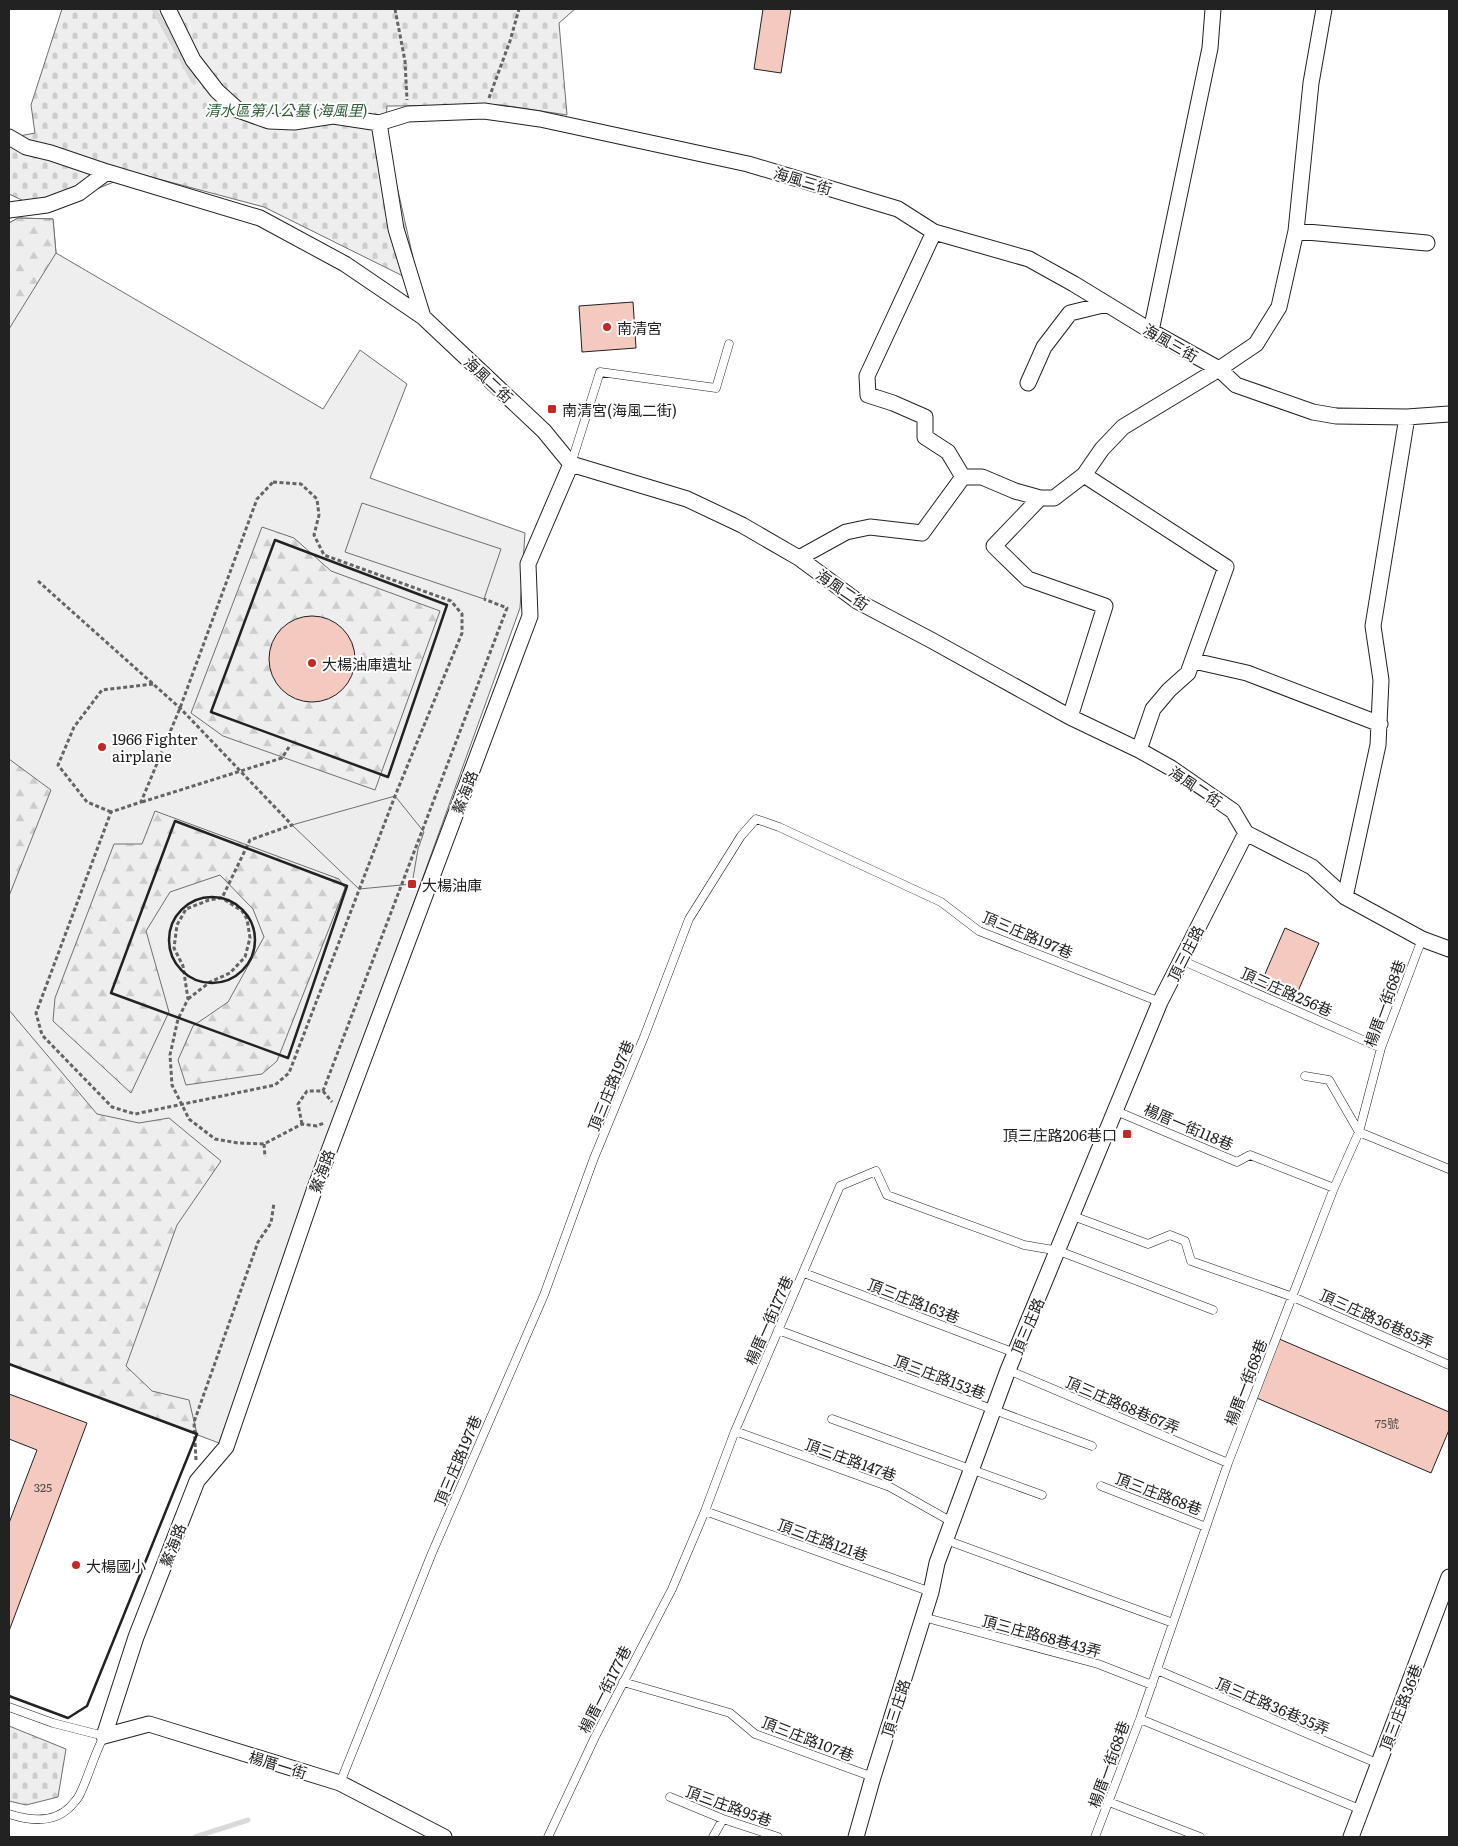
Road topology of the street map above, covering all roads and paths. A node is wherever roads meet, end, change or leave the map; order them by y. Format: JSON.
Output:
{"nodes":[{"id":1,"x":168,"y":9,"type":"edge"},
{"id":2,"x":395,"y":9,"type":"edge"},
{"id":3,"x":519,"y":9,"type":"edge"},
{"id":4,"x":1214,"y":9,"type":"edge"},
{"id":5,"x":1324,"y":9,"type":"edge"},
{"id":6,"x":484,"y":111,"type":"junction"},
{"id":7,"x":408,"y":114,"type":"junction"},
{"id":8,"x":379,"y":123,"type":"junction"},
{"id":9,"x":9,"y":137,"type":"edge"},
{"id":10,"x":107,"y":172,"type":"junction"},
{"id":11,"x":9,"y":210,"type":"edge"},
{"id":12,"x":1296,"y":231,"type":"junction"},
{"id":13,"x":934,"y":232,"type":"junction"},
{"id":14,"x":1427,"y":243,"type":"dead end"},
{"id":15,"x":1107,"y":304,"type":"junction"},
{"id":16,"x":424,"y":317,"type":"junction"},
{"id":17,"x":1151,"y":331,"type":"junction"},
{"id":18,"x":729,"y":344,"type":"dead end"},
{"id":19,"x":1219,"y":369,"type":"junction"},
{"id":20,"x":1028,"y":383,"type":"dead end"},
{"id":21,"x":1449,"y":414,"type":"edge"},
{"id":22,"x":1407,"y":417,"type":"junction"},
{"id":23,"x":571,"y":464,"type":"junction"},
{"id":24,"x":1084,"y":475,"type":"junction"},
{"id":25,"x":963,"y":478,"type":"junction"},
{"id":26,"x":1040,"y":498,"type":"junction"},
{"id":27,"x":799,"y":558,"type":"junction"},
{"id":28,"x":38,"y":580,"type":"dead end"},
{"id":29,"x":484,"y":599,"type":"dead end"},
{"id":30,"x":1194,"y":661,"type":"junction"},
{"id":31,"x":154,"y":684,"type":"junction"},
{"id":32,"x":180,"y":708,"type":"junction"},
{"id":33,"x":1070,"y":717,"type":"junction"},
{"id":34,"x":1380,"y":724,"type":"junction"},
{"id":35,"x":289,"y":747,"type":"dead end"},
{"id":36,"x":1139,"y":750,"type":"junction"},
{"id":37,"x":142,"y":802,"type":"junction"},
{"id":38,"x":111,"y":812,"type":"junction"},
{"id":39,"x":1246,"y":833,"type":"junction"},
{"id":40,"x":1345,"y":897,"type":"junction"},
{"id":41,"x":222,"y":898,"type":"junction"},
{"id":42,"x":1422,"y":939,"type":"junction"},
{"id":43,"x":1449,"y":949,"type":"edge"},
{"id":44,"x":1181,"y":960,"type":"junction"},
{"id":45,"x":188,"y":999,"type":"junction"},
{"id":46,"x":1160,"y":1002,"type":"junction"},
{"id":47,"x":1381,"y":1048,"type":"junction"},
{"id":48,"x":1305,"y":1076,"type":"dead end"},
{"id":49,"x":323,"y":1091,"type":"junction"},
{"id":50,"x":182,"y":1104,"type":"junction"},
{"id":51,"x":334,"y":1104,"type":"dead end"},
{"id":52,"x":1116,"y":1111,"type":"junction"},
{"id":53,"x":329,"y":1121,"type":"dead end"},
{"id":54,"x":302,"y":1124,"type":"junction"},
{"id":55,"x":1359,"y":1132,"type":"junction"},
{"id":56,"x":264,"y":1144,"type":"junction"},
{"id":57,"x":265,"y":1157,"type":"dead end"},
{"id":58,"x":1449,"y":1169,"type":"edge"},
{"id":59,"x":1334,"y":1188,"type":"junction"},
{"id":60,"x":274,"y":1203,"type":"dead end"},
{"id":61,"x":1073,"y":1216,"type":"junction"},
{"id":62,"x":1059,"y":1251,"type":"junction"},
{"id":63,"x":804,"y":1273,"type":"junction"},
{"id":64,"x":1293,"y":1296,"type":"junction"},
{"id":65,"x":1213,"y":1310,"type":"dead end"},
{"id":66,"x":778,"y":1330,"type":"junction"},
{"id":67,"x":1015,"y":1353,"type":"junction"},
{"id":68,"x":1449,"y":1364,"type":"edge"},
{"id":69,"x":1008,"y":1370,"type":"junction"},
{"id":70,"x":993,"y":1411,"type":"junction"},
{"id":71,"x":832,"y":1419,"type":"dead end"},
{"id":72,"x":735,"y":1431,"type":"junction"},
{"id":73,"x":1092,"y":1446,"type":"dead end"},
{"id":74,"x":1228,"y":1462,"type":"junction"},
{"id":75,"x":971,"y":1470,"type":"junction"},
{"id":76,"x":197,"y":1481,"type":"junction"},
{"id":77,"x":1101,"y":1486,"type":"dead end"},
{"id":78,"x":1042,"y":1495,"type":"dead end"},
{"id":79,"x":706,"y":1511,"type":"junction"},
{"id":80,"x":952,"y":1522,"type":"junction"},
{"id":81,"x":1206,"y":1527,"type":"junction"},
{"id":82,"x":946,"y":1540,"type":"junction"},
{"id":83,"x":1449,"y":1577,"type":"edge"},
{"id":84,"x":931,"y":1592,"type":"junction"},
{"id":85,"x":923,"y":1617,"type":"junction"},
{"id":86,"x":1173,"y":1623,"type":"junction"},
{"id":87,"x":1157,"y":1670,"type":"junction"},
{"id":88,"x":623,"y":1682,"type":"junction"},
{"id":89,"x":1152,"y":1685,"type":"junction"},
{"id":90,"x":9,"y":1707,"type":"edge"},
{"id":91,"x":1140,"y":1719,"type":"junction"},
{"id":92,"x":104,"y":1736,"type":"junction"},
{"id":93,"x":1379,"y":1764,"type":"junction"},
{"id":94,"x":873,"y":1777,"type":"junction"},
{"id":95,"x":340,"y":1783,"type":"junction"},
{"id":96,"x":670,"y":1797,"type":"dead end"},
{"id":97,"x":1109,"y":1802,"type":"junction"},
{"id":98,"x":1362,"y":1810,"type":"junction"},
{"id":99,"x":9,"y":1814,"type":"edge"},
{"id":100,"x":722,"y":1819,"type":"junction"},
{"id":101,"x":444,"y":1837,"type":"edge"},
{"id":102,"x":548,"y":1837,"type":"edge"},
{"id":103,"x":713,"y":1837,"type":"edge"},
{"id":104,"x":778,"y":1837,"type":"edge"},
{"id":105,"x":856,"y":1837,"type":"edge"},
{"id":106,"x":1095,"y":1837,"type":"edge"},
{"id":107,"x":1200,"y":1837,"type":"edge"},
{"id":108,"x":1351,"y":1837,"type":"edge"}],
"edges":[{"from":1,"to":8,"type":"street","name":"海風三街"},
{"from":2,"to":7,"type":"path"},
{"from":3,"to":6,"type":"path"},
{"from":4,"to":17,"type":"street"},
{"from":5,"to":12,"type":"street"},
{"from":6,"to":7,"type":"street","name":"海風三街"},
{"from":6,"to":13,"type":"street","name":"海風三街"},
{"from":7,"to":8,"type":"street","name":"海風三街"},
{"from":8,"to":16,"type":"street","name":"海風二街"},
{"from":9,"to":10,"type":"street"},
{"from":10,"to":11,"type":"street"},
{"from":10,"to":16,"type":"street"},
{"from":12,"to":14,"type":"street"},
{"from":12,"to":19,"type":"street"},
{"from":13,"to":15,"type":"street","name":"海風三街"},
{"from":13,"to":25,"type":"street"},
{"from":15,"to":17,"type":"street","name":"海風三街"},
{"from":15,"to":20,"type":"street"},
{"from":16,"to":23,"type":"street","name":"海風二街"},
{"from":17,"to":19,"type":"street","name":"海風三街"},
{"from":18,"to":23,"type":"lane"},
{"from":19,"to":22,"type":"street","name":"海風三街"},
{"from":19,"to":24,"type":"street"},
{"from":21,"to":22,"type":"street","name":"海風三街"},
{"from":22,"to":34,"type":"street"},
{"from":23,"to":27,"type":"street","name":"海風二街"},
{"from":23,"to":76,"type":"street","name":"鰲海路"},
{"from":24,"to":26,"type":"street"},
{"from":24,"to":30,"type":"street"},
{"from":25,"to":26,"type":"street"},
{"from":25,"to":27,"type":"street"},
{"from":26,"to":33,"type":"street"},
{"from":27,"to":33,"type":"street","name":"海風二街"},
{"from":28,"to":31,"type":"path"},
{"from":29,"to":49,"type":"path"},
{"from":30,"to":34,"type":"street"},
{"from":30,"to":36,"type":"street"},
{"from":31,"to":32,"type":"path"},
{"from":31,"to":38,"type":"path"},
{"from":32,"to":37,"type":"path"},
{"from":32,"to":41,"type":"path"},
{"from":32,"to":50,"type":"path"},
{"from":33,"to":36,"type":"street","name":"海風二街"},
{"from":34,"to":40,"type":"street"},
{"from":35,"to":37,"type":"path"},
{"from":36,"to":39,"type":"street","name":"海風二街"},
{"from":37,"to":38,"type":"path"},
{"from":38,"to":50,"type":"path"},
{"from":39,"to":40,"type":"street"},
{"from":39,"to":44,"type":"street","name":"頂三庄路"},
{"from":40,"to":42,"type":"street"},
{"from":41,"to":45,"type":"path"},
{"from":41,"to":45,"type":"path"},
{"from":42,"to":43,"type":"street"},
{"from":42,"to":47,"type":"lane","name":"楊厝一街68巷"},
{"from":44,"to":46,"type":"street","name":"頂三庄路"},
{"from":44,"to":47,"type":"lane","name":"頂三庄路256巷"},
{"from":45,"to":50,"type":"path"},
{"from":46,"to":52,"type":"street","name":"頂三庄路"},
{"from":46,"to":95,"type":"lane","name":"頂三庄路197巷"},
{"from":47,"to":55,"type":"lane","name":"楊厝一街68巷"},
{"from":48,"to":55,"type":"lane"},
{"from":49,"to":51,"type":"path"},
{"from":49,"to":54,"type":"path"},
{"from":50,"to":56,"type":"path"},
{"from":52,"to":59,"type":"lane","name":"楊厝一街118巷"},
{"from":52,"to":61,"type":"street","name":"頂三庄路"},
{"from":53,"to":54,"type":"path"},
{"from":54,"to":56,"type":"path"},
{"from":55,"to":58,"type":"lane"},
{"from":55,"to":59,"type":"lane","name":"楊厝一街68巷"},
{"from":56,"to":57,"type":"path"},
{"from":59,"to":64,"type":"lane","name":"楊厝一街68巷"},
{"from":60,"to":76,"type":"path"},
{"from":61,"to":62,"type":"street","name":"頂三庄路"},
{"from":61,"to":64,"type":"lane","name":"頂三庄路36巷85弄"},
{"from":62,"to":63,"type":"lane","name":"楊厝一街177巷"},
{"from":62,"to":65,"type":"lane","name":"楊厝一街177巷"},
{"from":62,"to":67,"type":"street","name":"頂三庄路"},
{"from":63,"to":66,"type":"lane","name":"楊厝一街177巷"},
{"from":63,"to":67,"type":"lane","name":"頂三庄路163巷"},
{"from":64,"to":68,"type":"lane","name":"頂三庄路36巷85弄"},
{"from":64,"to":74,"type":"lane","name":"楊厝一街68巷"},
{"from":66,"to":70,"type":"lane","name":"頂三庄路153巷"},
{"from":66,"to":72,"type":"lane","name":"楊厝一街177巷"},
{"from":67,"to":69,"type":"street","name":"頂三庄路"},
{"from":69,"to":70,"type":"street","name":"頂三庄路"},
{"from":69,"to":74,"type":"lane","name":"頂三庄路68巷67弄"},
{"from":70,"to":73,"type":"lane","name":"頂三庄路153巷"},
{"from":70,"to":75,"type":"street","name":"頂三庄路"},
{"from":71,"to":75,"type":"lane"},
{"from":72,"to":79,"type":"lane","name":"楊厝一街177巷"},
{"from":72,"to":80,"type":"lane","name":"頂三庄路147巷"},
{"from":74,"to":81,"type":"lane","name":"楊厝一街68巷"},
{"from":75,"to":78,"type":"lane"},
{"from":75,"to":80,"type":"street","name":"頂三庄路"},
{"from":76,"to":92,"type":"street","name":"鰲海路"},
{"from":77,"to":81,"type":"lane","name":"頂三庄路68巷"},
{"from":79,"to":84,"type":"lane","name":"頂三庄路121巷"},
{"from":79,"to":88,"type":"lane","name":"楊厝一街177巷"},
{"from":80,"to":82,"type":"street","name":"頂三庄路"},
{"from":81,"to":86,"type":"lane","name":"楊厝一街68巷"},
{"from":82,"to":84,"type":"street","name":"頂三庄路"},
{"from":82,"to":86,"type":"lane"},
{"from":83,"to":93,"type":"street","name":"頂三庄路36巷"},
{"from":84,"to":85,"type":"street","name":"頂三庄路"},
{"from":85,"to":89,"type":"lane","name":"頂三庄路68巷43弄"},
{"from":85,"to":94,"type":"street","name":"頂三庄路"},
{"from":86,"to":87,"type":"lane","name":"楊厝一街68巷"},
{"from":87,"to":89,"type":"lane","name":"楊厝一街68巷"},
{"from":87,"to":93,"type":"lane","name":"頂三庄路36巷35弄"},
{"from":88,"to":94,"type":"lane","name":"頂三庄路107巷"},
{"from":88,"to":102,"type":"lane","name":"楊厝一街177巷"},
{"from":89,"to":91,"type":"lane","name":"楊厝一街68巷"},
{"from":90,"to":92,"type":"lane"},
{"from":91,"to":97,"type":"lane","name":"楊厝一街68巷"},
{"from":91,"to":98,"type":"lane"},
{"from":92,"to":95,"type":"street","name":"楊厝一街"},
{"from":92,"to":99,"type":"lane","name":"鰲海路"},
{"from":93,"to":98,"type":"street","name":"頂三庄路36巷"},
{"from":94,"to":105,"type":"street","name":"頂三庄路"},
{"from":95,"to":101,"type":"street","name":"楊厝一街"},
{"from":96,"to":100,"type":"lane","name":"頂三庄路95巷"},
{"from":97,"to":106,"type":"lane","name":"楊厝一街68巷"},
{"from":97,"to":107,"type":"lane"},
{"from":98,"to":108,"type":"street","name":"頂三庄路36巷"},
{"from":100,"to":103,"type":"lane"},
{"from":100,"to":104,"type":"lane","name":"頂三庄路95巷"}]}
